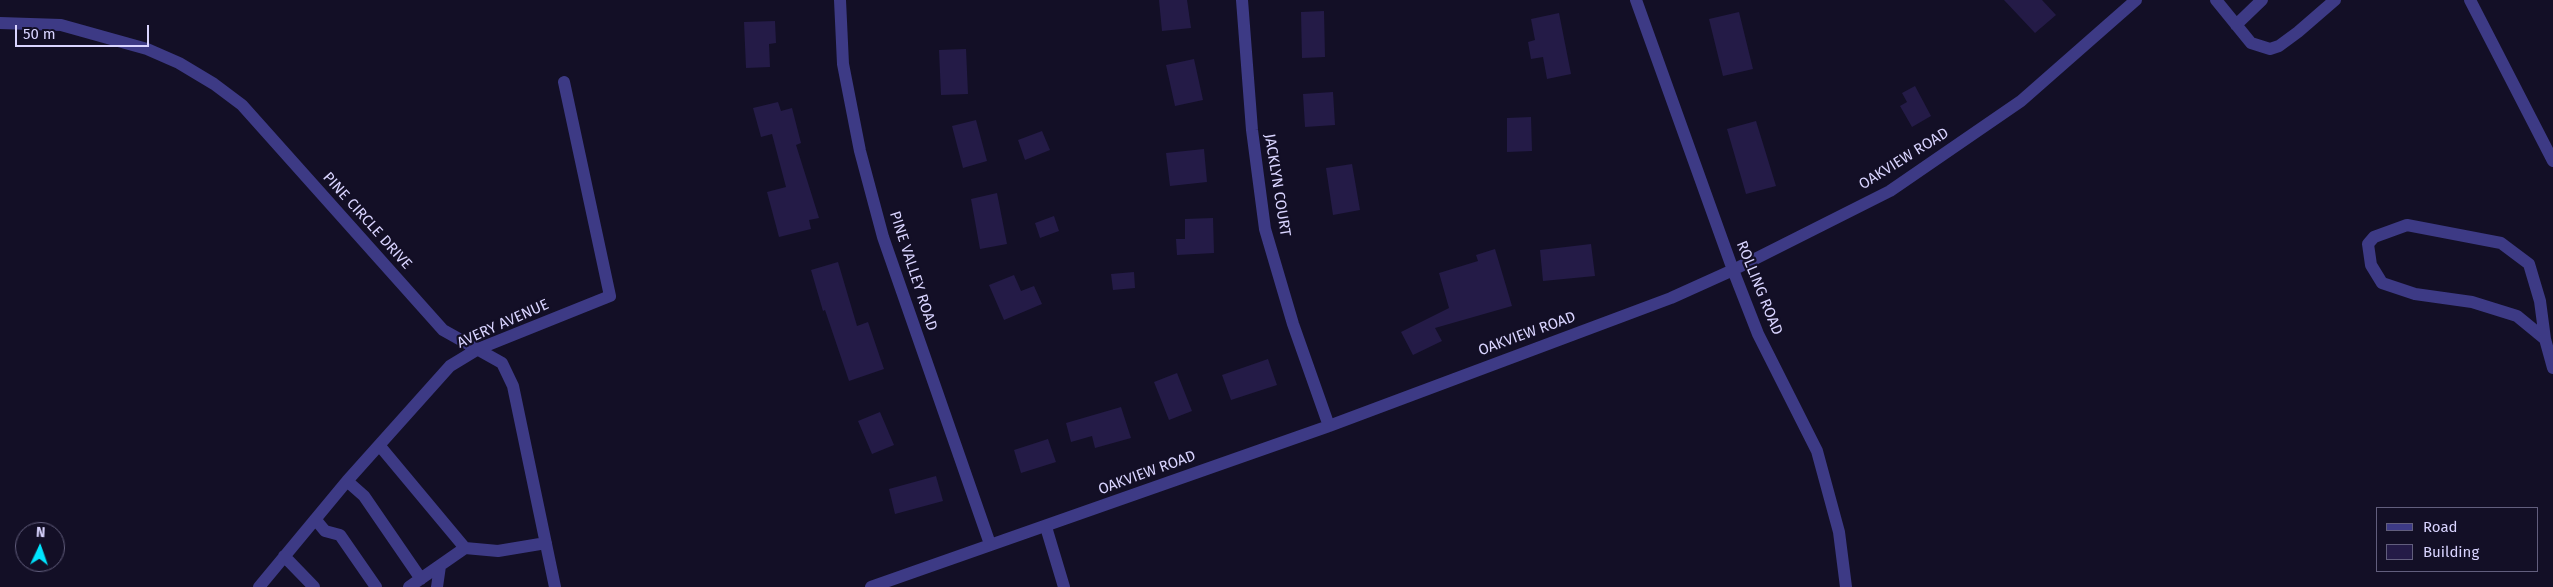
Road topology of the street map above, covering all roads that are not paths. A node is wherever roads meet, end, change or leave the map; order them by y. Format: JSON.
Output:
{"nodes":[{"id":1,"x":840,"y":0,"type":"edge"},
{"id":2,"x":1242,"y":0,"type":"edge"},
{"id":3,"x":1636,"y":0,"type":"edge"},
{"id":4,"x":2136,"y":0,"type":"edge"},
{"id":5,"x":2216,"y":0,"type":"edge"},
{"id":6,"x":2262,"y":0,"type":"edge"},
{"id":7,"x":2335,"y":0,"type":"edge"},
{"id":8,"x":2470,"y":0,"type":"edge"},
{"id":9,"x":0,"y":23,"type":"edge"},
{"id":10,"x":2236,"y":25,"type":"junction"},
{"id":11,"x":564,"y":82,"type":"dead end"},
{"id":12,"x":2553,"y":161,"type":"edge"},
{"id":13,"x":1733,"y":270,"type":"junction"},
{"id":14,"x":2545,"y":339,"type":"junction"},
{"id":15,"x":478,"y":350,"type":"junction"},
{"id":16,"x":2553,"y":368,"type":"edge"},
{"id":17,"x":1329,"y":426,"type":"junction"},
{"id":18,"x":379,"y":445,"type":"junction"},
{"id":19,"x":347,"y":481,"type":"junction"},
{"id":20,"x":316,"y":520,"type":"junction"},
{"id":21,"x":1046,"y":527,"type":"junction"},
{"id":22,"x":546,"y":543,"type":"junction"},
{"id":23,"x":990,"y":544,"type":"junction"},
{"id":24,"x":465,"y":548,"type":"junction"},
{"id":25,"x":284,"y":556,"type":"junction"},
{"id":26,"x":440,"y":566,"type":"junction"},
{"id":27,"x":421,"y":579,"type":"junction"},
{"id":28,"x":259,"y":587,"type":"edge"},
{"id":29,"x":314,"y":587,"type":"edge"},
{"id":30,"x":376,"y":587,"type":"edge"},
{"id":31,"x":409,"y":587,"type":"edge"},
{"id":32,"x":437,"y":587,"type":"edge"},
{"id":33,"x":555,"y":587,"type":"edge"},
{"id":34,"x":871,"y":587,"type":"edge"},
{"id":35,"x":1064,"y":587,"type":"edge"},
{"id":36,"x":1846,"y":587,"type":"edge"}],
"edges":[{"from":1,"to":23,"type":"street","name":"PINE VALLEY ROAD"},
{"from":2,"to":17,"type":"street","name":"JACKLYN COURT"},
{"from":3,"to":13,"type":"street","name":"ROLLING ROAD"},
{"from":4,"to":13,"type":"street","name":"OAKVIEW ROAD"},
{"from":5,"to":10,"type":"street"},
{"from":6,"to":10,"type":"street"},
{"from":7,"to":10,"type":"street"},
{"from":8,"to":12,"type":"street"},
{"from":9,"to":15,"type":"street","name":"PINE CIRCLE DRIVE"},
{"from":11,"to":15,"type":"street","name":"AVERY AVENUE"},
{"from":13,"to":17,"type":"street","name":"OAKVIEW ROAD"},
{"from":13,"to":36,"type":"street","name":"ROLLING ROAD"},
{"from":14,"to":14,"type":"street"},
{"from":14,"to":16,"type":"street"},
{"from":15,"to":18,"type":"street","name":"AVERY AVENUE"},
{"from":15,"to":22,"type":"street","name":"PINE CIRCLE DRIVE"},
{"from":17,"to":21,"type":"street","name":"OAKVIEW ROAD"},
{"from":18,"to":19,"type":"street","name":"AVERY AVENUE"},
{"from":18,"to":24,"type":"street"},
{"from":19,"to":20,"type":"street","name":"AVERY AVENUE"},
{"from":19,"to":27,"type":"street"},
{"from":20,"to":25,"type":"street","name":"AVERY AVENUE"},
{"from":20,"to":30,"type":"street"},
{"from":21,"to":23,"type":"street","name":"OAKVIEW ROAD"},
{"from":21,"to":35,"type":"street"},
{"from":22,"to":24,"type":"street"},
{"from":22,"to":33,"type":"street","name":"PINE CIRCLE DRIVE"},
{"from":23,"to":34,"type":"street","name":"OAKVIEW ROAD"},
{"from":24,"to":26,"type":"street"},
{"from":25,"to":28,"type":"street","name":"AVERY AVENUE"},
{"from":25,"to":29,"type":"street"},
{"from":26,"to":27,"type":"street"},
{"from":26,"to":32,"type":"street"},
{"from":27,"to":31,"type":"street"}]}
